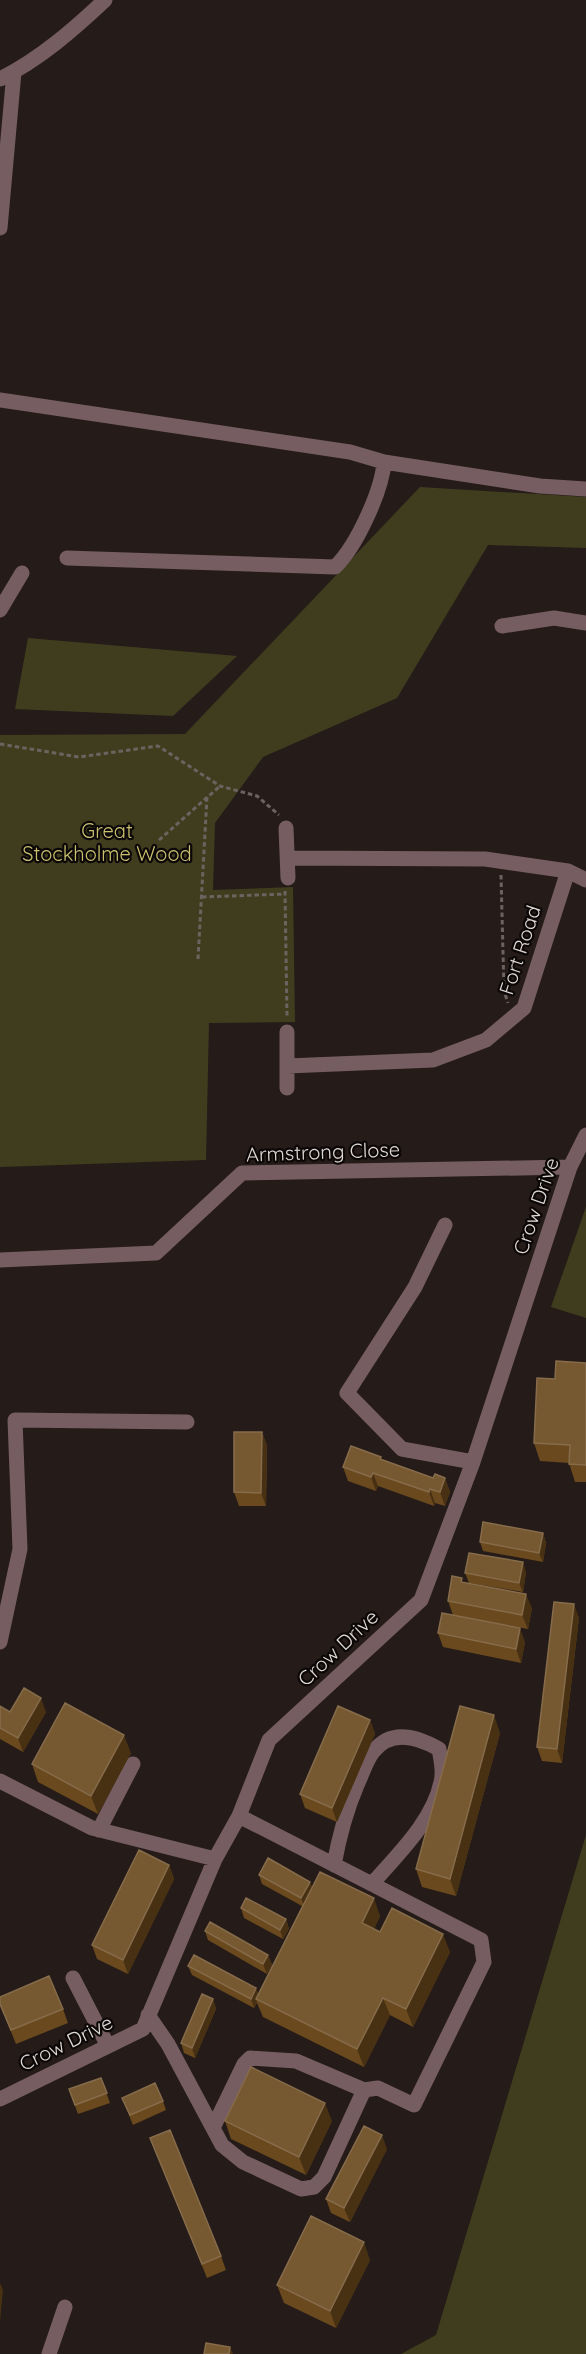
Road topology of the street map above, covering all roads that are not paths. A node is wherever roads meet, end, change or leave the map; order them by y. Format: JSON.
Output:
{"nodes":[{"id":1,"x":105,"y":0,"type":"edge"},
{"id":2,"x":14,"y":72,"type":"junction"},
{"id":3,"x":0,"y":79,"type":"edge"},
{"id":4,"x":0,"y":228,"type":"edge"},
{"id":5,"x":0,"y":400,"type":"edge"},
{"id":6,"x":384,"y":462,"type":"junction"},
{"id":7,"x":586,"y":489,"type":"edge"},
{"id":8,"x":67,"y":558,"type":"dead end"},
{"id":9,"x":22,"y":573,"type":"dead end"},
{"id":10,"x":0,"y":610,"type":"edge"},
{"id":11,"x":586,"y":623,"type":"edge"},
{"id":12,"x":502,"y":626,"type":"dead end"},
{"id":13,"x":286,"y":828,"type":"road end"},
{"id":14,"x":288,"y":858,"type":"junction"},
{"id":15,"x":568,"y":871,"type":"junction"},
{"id":16,"x":288,"y":878,"type":"road end"},
{"id":17,"x":586,"y":879,"type":"edge"},
{"id":18,"x":287,"y":1032,"type":"road end"},
{"id":19,"x":287,"y":1065,"type":"junction"},
{"id":20,"x":287,"y":1088,"type":"dead end"},
{"id":21,"x":586,"y":1135,"type":"edge"},
{"id":22,"x":570,"y":1167,"type":"junction"},
{"id":23,"x":445,"y":1225,"type":"dead end"},
{"id":24,"x":0,"y":1260,"type":"edge"},
{"id":25,"x":8,"y":1420,"type":"edge"},
{"id":26,"x":187,"y":1422,"type":"dead end"},
{"id":27,"x":473,"y":1462,"type":"junction"},
{"id":28,"x":0,"y":1642,"type":"edge"},
{"id":29,"x":133,"y":1764,"type":"dead end"},
{"id":30,"x":0,"y":1781,"type":"edge"},
{"id":31,"x":239,"y":1816,"type":"junction"},
{"id":32,"x":99,"y":1830,"type":"junction"},
{"id":33,"x":215,"y":1859,"type":"junction"},
{"id":34,"x":334,"y":1865,"type":"junction"},
{"id":35,"x":372,"y":1884,"type":"junction"},
{"id":36,"x":73,"y":1978,"type":"dead end"},
{"id":37,"x":148,"y":2015,"type":"junction"},
{"id":38,"x":108,"y":2046,"type":"junction"},
{"id":39,"x":364,"y":2090,"type":"junction"},
{"id":40,"x":0,"y":2099,"type":"edge"},
{"id":41,"x":213,"y":2128,"type":"junction"},
{"id":42,"x":65,"y":2307,"type":"dead end"},
{"id":43,"x":50,"y":2354,"type":"edge"}],
"edges":[{"from":1,"to":2,"type":"street"},
{"from":2,"to":3,"type":"street"},
{"from":2,"to":4,"type":"street"},
{"from":5,"to":6,"type":"street"},
{"from":6,"to":7,"type":"street"},
{"from":6,"to":8,"type":"street"},
{"from":9,"to":10,"type":"street"},
{"from":11,"to":12,"type":"street"},
{"from":13,"to":14,"type":"street"},
{"from":14,"to":15,"type":"street"},
{"from":14,"to":16,"type":"street"},
{"from":15,"to":17,"type":"street"},
{"from":15,"to":19,"type":"street","name":"Fort Road"},
{"from":18,"to":19,"type":"street"},
{"from":19,"to":20,"type":"street"},
{"from":21,"to":22,"type":"street","name":"Crow Drive"},
{"from":22,"to":24,"type":"street","name":"Armstrong Close"},
{"from":22,"to":27,"type":"street","name":"Crow Drive"},
{"from":23,"to":27,"type":"street"},
{"from":25,"to":26,"type":"street"},
{"from":25,"to":28,"type":"street"},
{"from":27,"to":31,"type":"street","name":"Crow Drive"},
{"from":29,"to":32,"type":"street"},
{"from":30,"to":32,"type":"street"},
{"from":31,"to":33,"type":"street","name":"Crow Drive"},
{"from":31,"to":34,"type":"street"},
{"from":32,"to":33,"type":"street"},
{"from":33,"to":37,"type":"street","name":"Crow Drive"},
{"from":34,"to":35,"type":"street"},
{"from":34,"to":35,"type":"street"},
{"from":35,"to":39,"type":"street"},
{"from":36,"to":38,"type":"street"},
{"from":37,"to":38,"type":"street","name":"Crow Drive"},
{"from":37,"to":41,"type":"street"},
{"from":38,"to":40,"type":"street","name":"Crow Drive"},
{"from":39,"to":41,"type":"street"},
{"from":39,"to":41,"type":"street"},
{"from":42,"to":43,"type":"street"}]}
